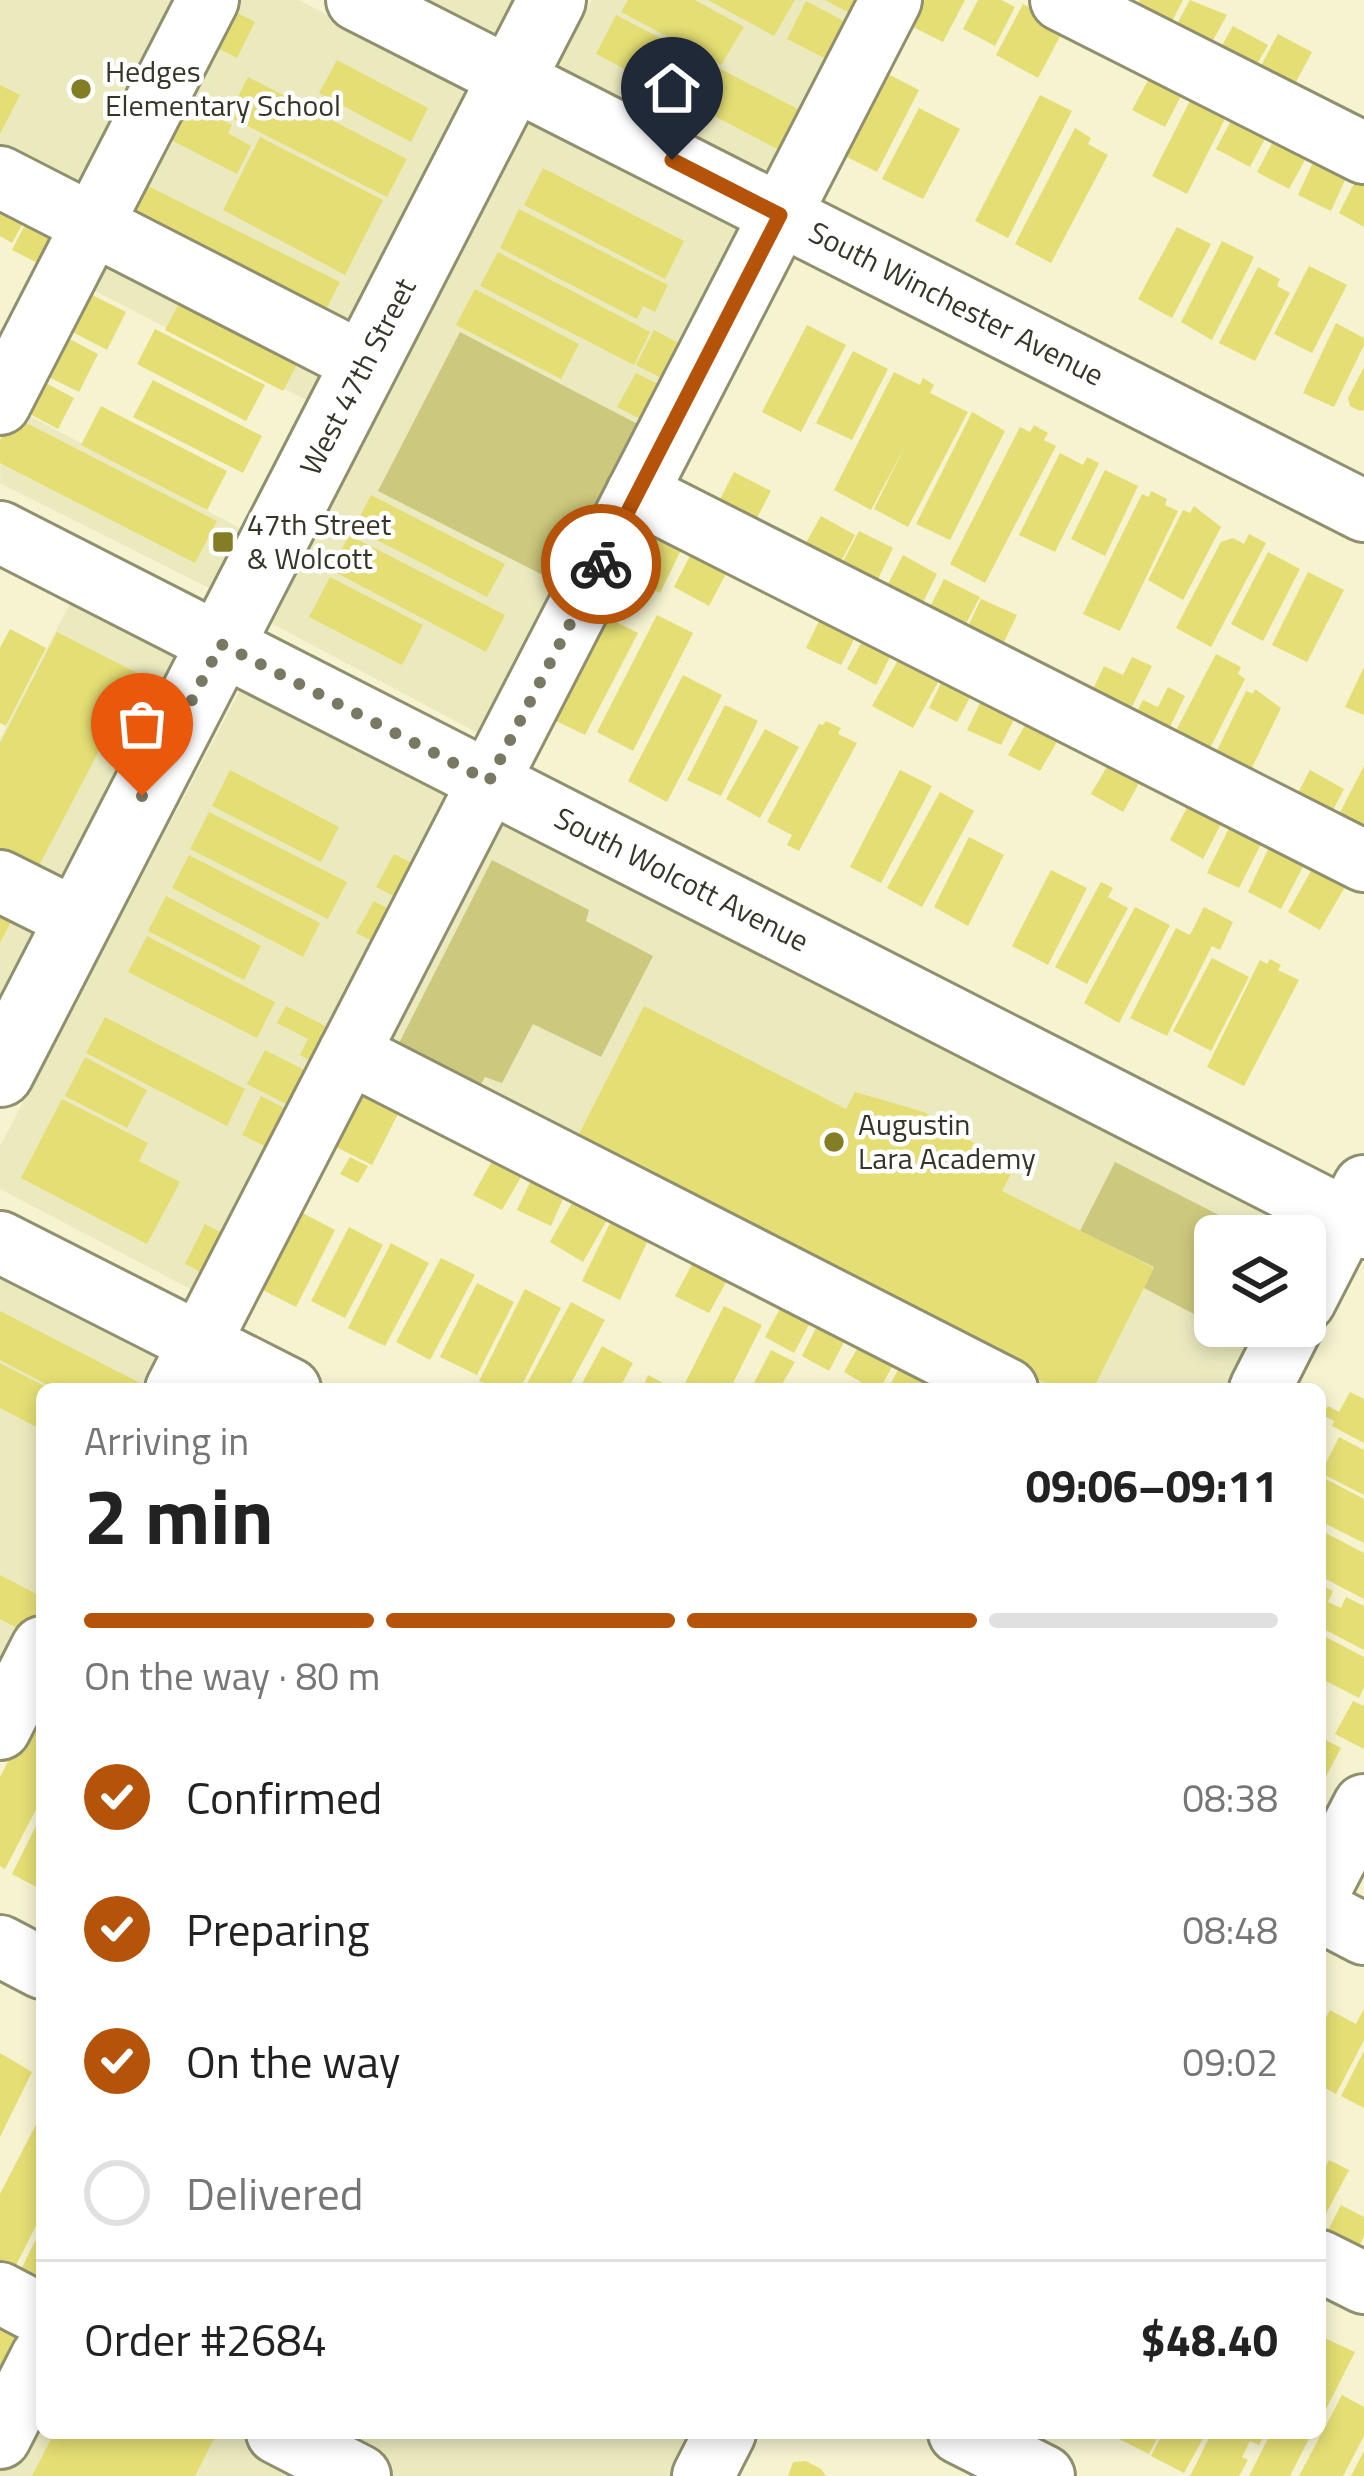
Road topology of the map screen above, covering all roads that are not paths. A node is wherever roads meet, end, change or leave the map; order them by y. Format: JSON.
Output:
{"nodes":[{"id":1,"x":208,"y":0,"type":"edge"},
{"id":2,"x":357,"y":0,"type":"edge"},
{"id":3,"x":551,"y":0,"type":"edge"},
{"id":4,"x":891,"y":0,"type":"edge"},
{"id":5,"x":1061,"y":0,"type":"edge"},
{"id":6,"x":511,"y":78,"type":"junction"},
{"id":7,"x":1364,"y":153,"type":"edge"},
{"id":8,"x":0,"y":177,"type":"edge"},
{"id":9,"x":780,"y":215,"type":"junction"},
{"id":10,"x":92,"y":225,"type":"junction"},
{"id":11,"x":365,"y":364,"type":"junction"},
{"id":12,"x":0,"y":404,"type":"edge"},
{"id":13,"x":637,"y":493,"type":"junction"},
{"id":14,"x":1364,"y":511,"type":"edge"},
{"id":15,"x":0,"y":532,"type":"edge"},
{"id":16,"x":221,"y":644,"type":"junction"},
{"id":17,"x":489,"y":781,"type":"junction"},
{"id":18,"x":1364,"y":861,"type":"edge"},
{"id":19,"x":0,"y":881,"type":"edge"},
{"id":20,"x":78,"y":920,"type":"junction"},
{"id":21,"x":349,"y":1054,"type":"junction"},
{"id":22,"x":0,"y":1072,"type":"edge"},
{"id":23,"x":1358,"y":1211,"type":"edge"},
{"id":24,"x":0,"y":1242,"type":"edge"},
{"id":25,"x":1326,"y":1265,"type":"edge"},
{"id":26,"x":1281,"y":1347,"type":"edge"},
{"id":27,"x":188,"y":1366,"type":"edge"},
{"id":28,"x":263,"y":1383,"type":"edge"},
{"id":29,"x":995,"y":1383,"type":"edge"},
{"id":30,"x":1263,"y":1383,"type":"edge"},
{"id":31,"x":0,"y":1637,"type":"edge"},
{"id":32,"x":36,"y":1659,"type":"edge"},
{"id":33,"x":0,"y":1671,"type":"edge"},
{"id":34,"x":0,"y":1729,"type":"edge"},
{"id":35,"x":1364,"y":1805,"type":"edge"},
{"id":36,"x":1326,"y":1878,"type":"edge"},
{"id":37,"x":1326,"y":1915,"type":"edge"},
{"id":38,"x":1364,"y":1934,"type":"edge"},
{"id":39,"x":0,"y":1946,"type":"edge"},
{"id":40,"x":36,"y":1965,"type":"edge"},
{"id":41,"x":1326,"y":2264,"type":"edge"},
{"id":42,"x":1364,"y":2282,"type":"edge"},
{"id":43,"x":0,"y":2294,"type":"edge"},
{"id":44,"x":36,"y":2312,"type":"edge"},
{"id":45,"x":36,"y":2368,"type":"edge"},
{"id":46,"x":0,"y":2438,"type":"edge"},
{"id":47,"x":289,"y":2439,"type":"edge"},
{"id":48,"x":722,"y":2439,"type":"edge"},
{"id":49,"x":977,"y":2439,"type":"edge"},
{"id":50,"x":1033,"y":2458,"type":"edge"},
{"id":51,"x":360,"y":2476,"type":"edge"},
{"id":52,"x":703,"y":2476,"type":"edge"}],
"edges":[{"from":1,"to":10,"type":"street"},
{"from":2,"to":6,"type":"street","name":"South Winchester Avenue"},
{"from":3,"to":6,"type":"main road","name":"West 47th Street"},
{"from":4,"to":9,"type":"street"},
{"from":5,"to":7,"type":"street"},
{"from":6,"to":9,"type":"street","name":"South Winchester Avenue"},
{"from":6,"to":11,"type":"main road","name":"West 47th Street"},
{"from":8,"to":10,"type":"street"},
{"from":9,"to":13,"type":"street"},
{"from":9,"to":14,"type":"street","name":"South Winchester Avenue"},
{"from":10,"to":11,"type":"street"},
{"from":10,"to":12,"type":"street"},
{"from":11,"to":16,"type":"main road","name":"West 47th Street"},
{"from":13,"to":17,"type":"street"},
{"from":13,"to":18,"type":"street"},
{"from":15,"to":16,"type":"street","name":"South Wolcott Avenue"},
{"from":16,"to":17,"type":"street","name":"South Wolcott Avenue"},
{"from":16,"to":20,"type":"main road","name":"West 47th Street"},
{"from":17,"to":21,"type":"street"},
{"from":17,"to":23,"type":"street","name":"South Wolcott Avenue"},
{"from":19,"to":20,"type":"street"},
{"from":20,"to":22,"type":"main road","name":"West 47th Street"},
{"from":21,"to":27,"type":"street"},
{"from":21,"to":29,"type":"street"},
{"from":23,"to":25,"type":"street"},
{"from":24,"to":27,"type":"street"},
{"from":26,"to":30,"type":"street"},
{"from":27,"to":28,"type":"street"},
{"from":31,"to":33,"type":"street"},
{"from":32,"to":34,"type":"street"},
{"from":35,"to":36,"type":"street"},
{"from":37,"to":38,"type":"street"},
{"from":39,"to":40,"type":"street"},
{"from":41,"to":42,"type":"street"},
{"from":43,"to":44,"type":"street"},
{"from":45,"to":46,"type":"street"},
{"from":47,"to":51,"type":"street"},
{"from":48,"to":52,"type":"street"},
{"from":49,"to":50,"type":"street"}]}
